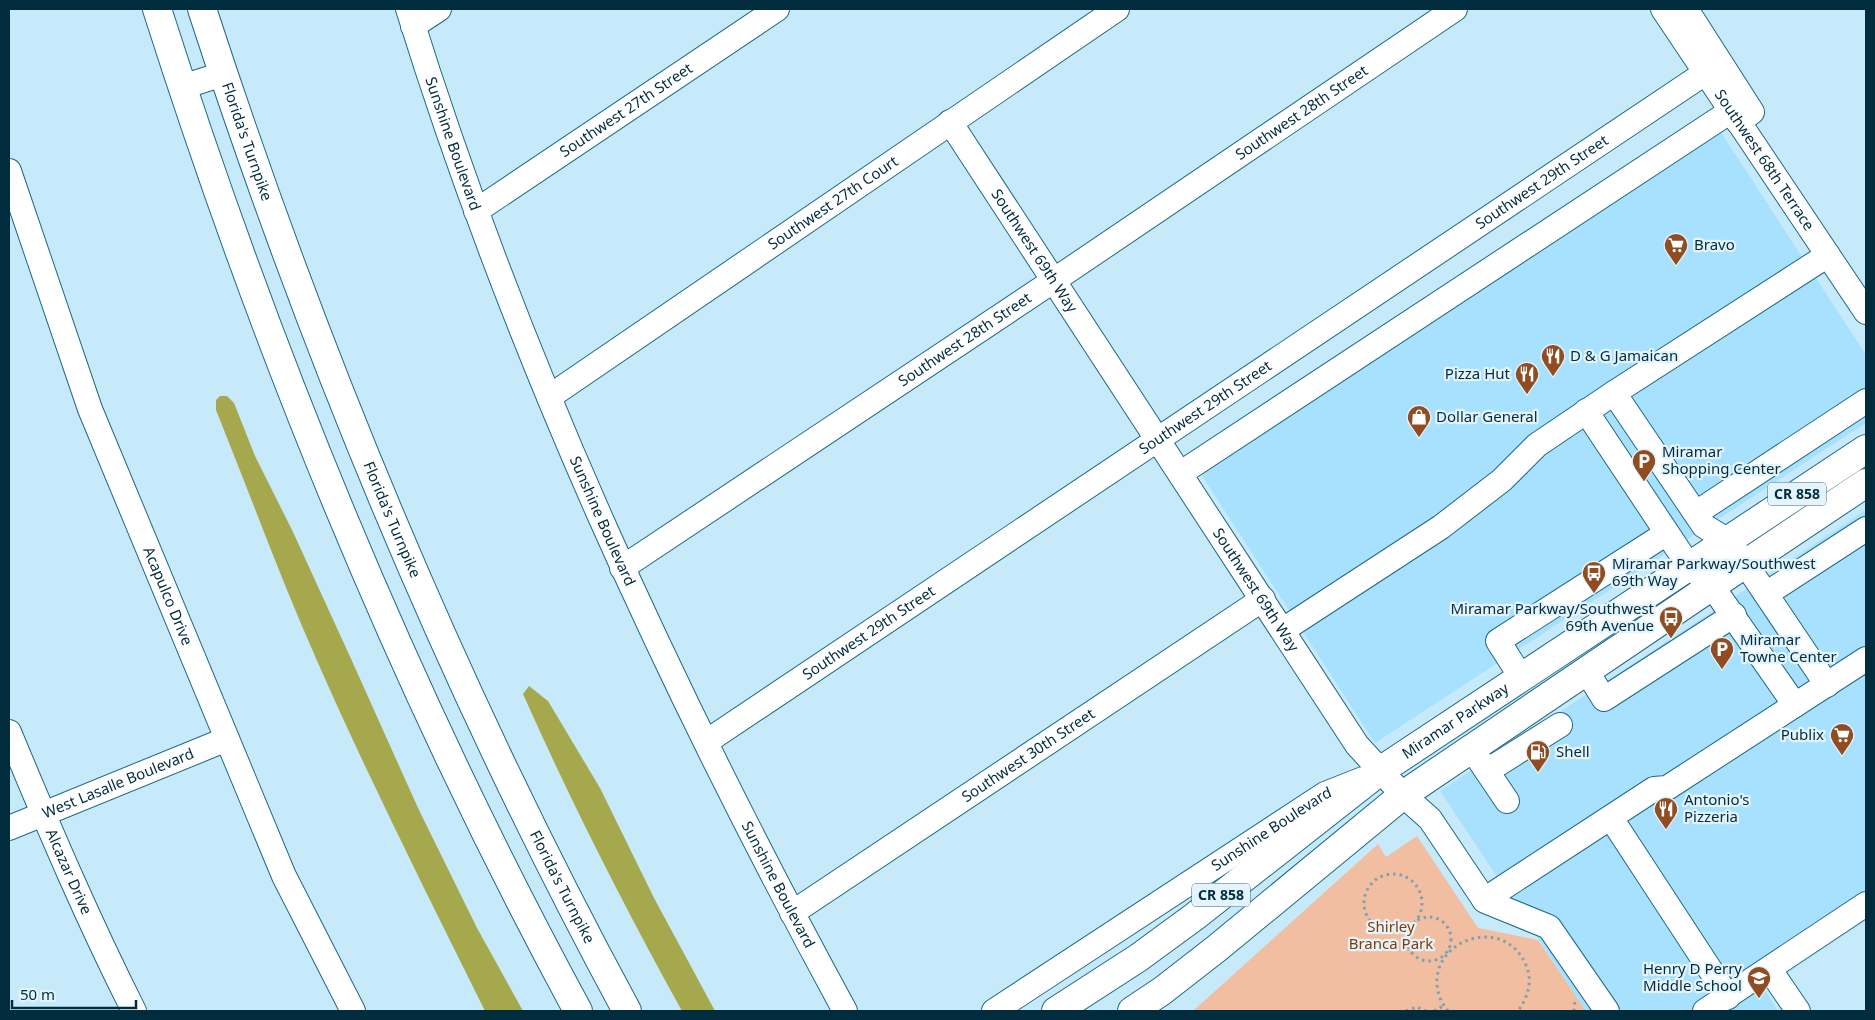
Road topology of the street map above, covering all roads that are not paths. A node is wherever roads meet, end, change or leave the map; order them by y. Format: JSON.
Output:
{"nodes":[{"id":1,"x":157,"y":9,"type":"edge"},
{"id":2,"x":202,"y":9,"type":"edge"},
{"id":3,"x":439,"y":9,"type":"edge"},
{"id":4,"x":777,"y":9,"type":"edge"},
{"id":5,"x":1117,"y":9,"type":"edge"},
{"id":6,"x":1455,"y":9,"type":"edge"},
{"id":7,"x":1663,"y":9,"type":"edge"},
{"id":8,"x":1686,"y":9,"type":"edge"},
{"id":9,"x":410,"y":18,"type":"edge"},
{"id":10,"x":223,"y":74,"type":"junction"},
{"id":11,"x":1705,"y":74,"type":"junction"},
{"id":12,"x":182,"y":87,"type":"junction"},
{"id":13,"x":1734,"y":117,"type":"junction"},
{"id":14,"x":950,"y":122,"type":"junction"},
{"id":15,"x":9,"y":170,"type":"edge"},
{"id":16,"x":476,"y":211,"type":"junction"},
{"id":17,"x":1828,"y":256,"type":"junction"},
{"id":18,"x":1053,"y":281,"type":"junction"},
{"id":19,"x":1866,"y":312,"type":"edge"},
{"id":20,"x":1614,"y":393,"type":"junction"},
{"id":21,"x":549,"y":397,"type":"junction"},
{"id":22,"x":1866,"y":401,"type":"edge"},
{"id":23,"x":1586,"y":411,"type":"junction"},
{"id":24,"x":1158,"y":439,"type":"junction"},
{"id":25,"x":1866,"y":448,"type":"edge"},
{"id":26,"x":1181,"y":473,"type":"junction"},
{"id":27,"x":1866,"y":483,"type":"edge"},
{"id":28,"x":1696,"y":514,"type":"junction"},
{"id":29,"x":1866,"y":529,"type":"edge"},
{"id":30,"x":1667,"y":533,"type":"junction"},
{"id":31,"x":1728,"y":540,"type":"junction"},
{"id":32,"x":1745,"y":563,"type":"junction"},
{"id":33,"x":1689,"y":566,"type":"junction"},
{"id":34,"x":622,"y":568,"type":"junction"},
{"id":35,"x":1712,"y":586,"type":"junction"},
{"id":36,"x":1766,"y":594,"type":"junction"},
{"id":37,"x":1263,"y":599,"type":"junction"},
{"id":38,"x":1734,"y":615,"type":"junction"},
{"id":39,"x":1283,"y":630,"type":"junction"},
{"id":40,"x":1866,"y":659,"type":"edge"},
{"id":41,"x":1586,"y":670,"type":"junction"},
{"id":42,"x":1521,"y":677,"type":"junction"},
{"id":43,"x":1827,"y":685,"type":"junction"},
{"id":44,"x":1795,"y":705,"type":"junction"},
{"id":45,"x":1560,"y":725,"type":"dead end"},
{"id":46,"x":9,"y":732,"type":"edge"},
{"id":47,"x":227,"y":739,"type":"junction"},
{"id":48,"x":706,"y":742,"type":"junction"},
{"id":49,"x":1471,"y":748,"type":"junction"},
{"id":50,"x":1380,"y":771,"type":"junction"},
{"id":51,"x":1487,"y":771,"type":"junction"},
{"id":52,"x":1403,"y":795,"type":"junction"},
{"id":53,"x":1507,"y":800,"type":"dead end"},
{"id":54,"x":42,"y":813,"type":"junction"},
{"id":55,"x":1611,"y":818,"type":"junction"},
{"id":56,"x":9,"y":828,"type":"edge"},
{"id":57,"x":1484,"y":900,"type":"junction"},
{"id":58,"x":1866,"y":904,"type":"edge"},
{"id":59,"x":792,"y":913,"type":"junction"},
{"id":60,"x":1770,"y":970,"type":"junction"},
{"id":61,"x":1728,"y":997,"type":"junction"},
{"id":62,"x":134,"y":1011,"type":"edge"},
{"id":63,"x":353,"y":1011,"type":"edge"},
{"id":64,"x":578,"y":1011,"type":"edge"},
{"id":65,"x":627,"y":1011,"type":"edge"},
{"id":66,"x":845,"y":1011,"type":"edge"},
{"id":67,"x":994,"y":1011,"type":"edge"},
{"id":68,"x":1056,"y":1011,"type":"edge"},
{"id":69,"x":1132,"y":1011,"type":"edge"},
{"id":70,"x":1607,"y":1011,"type":"edge"},
{"id":71,"x":1705,"y":1011,"type":"edge"},
{"id":72,"x":1798,"y":1011,"type":"edge"}],
"edges":[{"from":1,"to":12,"type":"main road"},
{"from":2,"to":10,"type":"main road","name":"Florida's Turnpike"},
{"from":3,"to":9,"type":"street"},
{"from":4,"to":16,"type":"street","name":"Southwest 27th Street"},
{"from":5,"to":14,"type":"street","name":"Southwest 27th Court"},
{"from":6,"to":18,"type":"street","name":"Southwest 28th Street"},
{"from":7,"to":11,"type":"street","name":"Southwest 68th Terrace"},
{"from":8,"to":13,"type":"street"},
{"from":9,"to":16,"type":"street","name":"Sunshine Boulevard"},
{"from":10,"to":12,"type":"street"},
{"from":10,"to":65,"type":"main road","name":"Florida's Turnpike"},
{"from":11,"to":13,"type":"street","name":"Southwest 68th Terrace"},
{"from":11,"to":24,"type":"street","name":"Southwest 29th Street"},
{"from":12,"to":64,"type":"main road"},
{"from":13,"to":17,"type":"street","name":"Southwest 68th Terrace"},
{"from":13,"to":26,"type":"street"},
{"from":14,"to":18,"type":"street","name":"Southwest 69th Way"},
{"from":14,"to":21,"type":"street","name":"Southwest 27th Court"},
{"from":15,"to":47,"type":"street","name":"Acapulco Drive"},
{"from":16,"to":21,"type":"street","name":"Sunshine Boulevard"},
{"from":17,"to":19,"type":"street","name":"Southwest 68th Terrace"},
{"from":17,"to":20,"type":"street"},
{"from":18,"to":24,"type":"street","name":"Southwest 69th Way"},
{"from":18,"to":34,"type":"street","name":"Southwest 28th Street"},
{"from":20,"to":23,"type":"street"},
{"from":20,"to":28,"type":"street"},
{"from":21,"to":34,"type":"street","name":"Sunshine Boulevard"},
{"from":22,"to":28,"type":"street"},
{"from":23,"to":30,"type":"street"},
{"from":23,"to":39,"type":"street"},
{"from":24,"to":26,"type":"street","name":"Southwest 69th Way"},
{"from":24,"to":48,"type":"street","name":"Southwest 29th Street"},
{"from":25,"to":31,"type":"main road","name":"Miramar Parkway","number":"CR 858"},
{"from":26,"to":37,"type":"street","name":"Southwest 69th Way"},
{"from":27,"to":32,"type":"main road","name":"Miramar Parkway","number":"CR 858"},
{"from":28,"to":31,"type":"street"},
{"from":29,"to":36,"type":"street"},
{"from":30,"to":33,"type":"street"},
{"from":30,"to":42,"type":"street"},
{"from":31,"to":32,"type":"street"},
{"from":31,"to":33,"type":"main road","name":"Miramar Parkway","number":"CR 858"},
{"from":32,"to":35,"type":"main road","name":"Miramar Parkway","number":"CR 858"},
{"from":32,"to":36,"type":"street"},
{"from":33,"to":35,"type":"street"},
{"from":33,"to":42,"type":"main road","name":"Miramar Parkway","number":"CR 858"},
{"from":34,"to":48,"type":"street","name":"Sunshine Boulevard"},
{"from":35,"to":38,"type":"street"},
{"from":35,"to":41,"type":"main road","name":"Miramar Parkway","number":"CR 858"},
{"from":36,"to":43,"type":"street"},
{"from":37,"to":39,"type":"street","name":"Southwest 69th Way"},
{"from":37,"to":59,"type":"street","name":"Southwest 30th Street"},
{"from":38,"to":41,"type":"street"},
{"from":38,"to":44,"type":"street"},
{"from":39,"to":50,"type":"street","name":"Southwest 69th Way"},
{"from":40,"to":43,"type":"street"},
{"from":41,"to":49,"type":"main road","name":"Miramar Parkway","number":"CR 858"},
{"from":42,"to":50,"type":"main road","name":"Miramar Parkway","number":"CR 858"},
{"from":43,"to":44,"type":"street"},
{"from":44,"to":55,"type":"street"},
{"from":45,"to":51,"type":"street"},
{"from":46,"to":54,"type":"street","name":"Alcazar Drive"},
{"from":47,"to":54,"type":"street","name":"West Lasalle Boulevard"},
{"from":47,"to":63,"type":"street","name":"Acapulco Drive"},
{"from":48,"to":59,"type":"street","name":"Sunshine Boulevard"},
{"from":49,"to":51,"type":"street"},
{"from":49,"to":52,"type":"main road","name":"Miramar Parkway","number":"CR 858"},
{"from":50,"to":52,"type":"street","name":"Southwest 69th Way"},
{"from":50,"to":67,"type":"street","name":"Sunshine Boulevard"},
{"from":50,"to":68,"type":"main road","name":"Miramar Parkway","number":"CR 858"},
{"from":51,"to":53,"type":"street"},
{"from":52,"to":57,"type":"street","name":"Southwest 69th Way"},
{"from":52,"to":69,"type":"main road","name":"Miramar Parkway","number":"CR 858"},
{"from":54,"to":56,"type":"street","name":"West Lasalle Boulevard"},
{"from":54,"to":62,"type":"street","name":"Alcazar Drive"},
{"from":55,"to":57,"type":"street"},
{"from":55,"to":61,"type":"street"},
{"from":57,"to":70,"type":"street"},
{"from":58,"to":60,"type":"street"},
{"from":59,"to":66,"type":"street","name":"Sunshine Boulevard"},
{"from":60,"to":61,"type":"street"},
{"from":60,"to":72,"type":"street"},
{"from":61,"to":71,"type":"street"}]}
